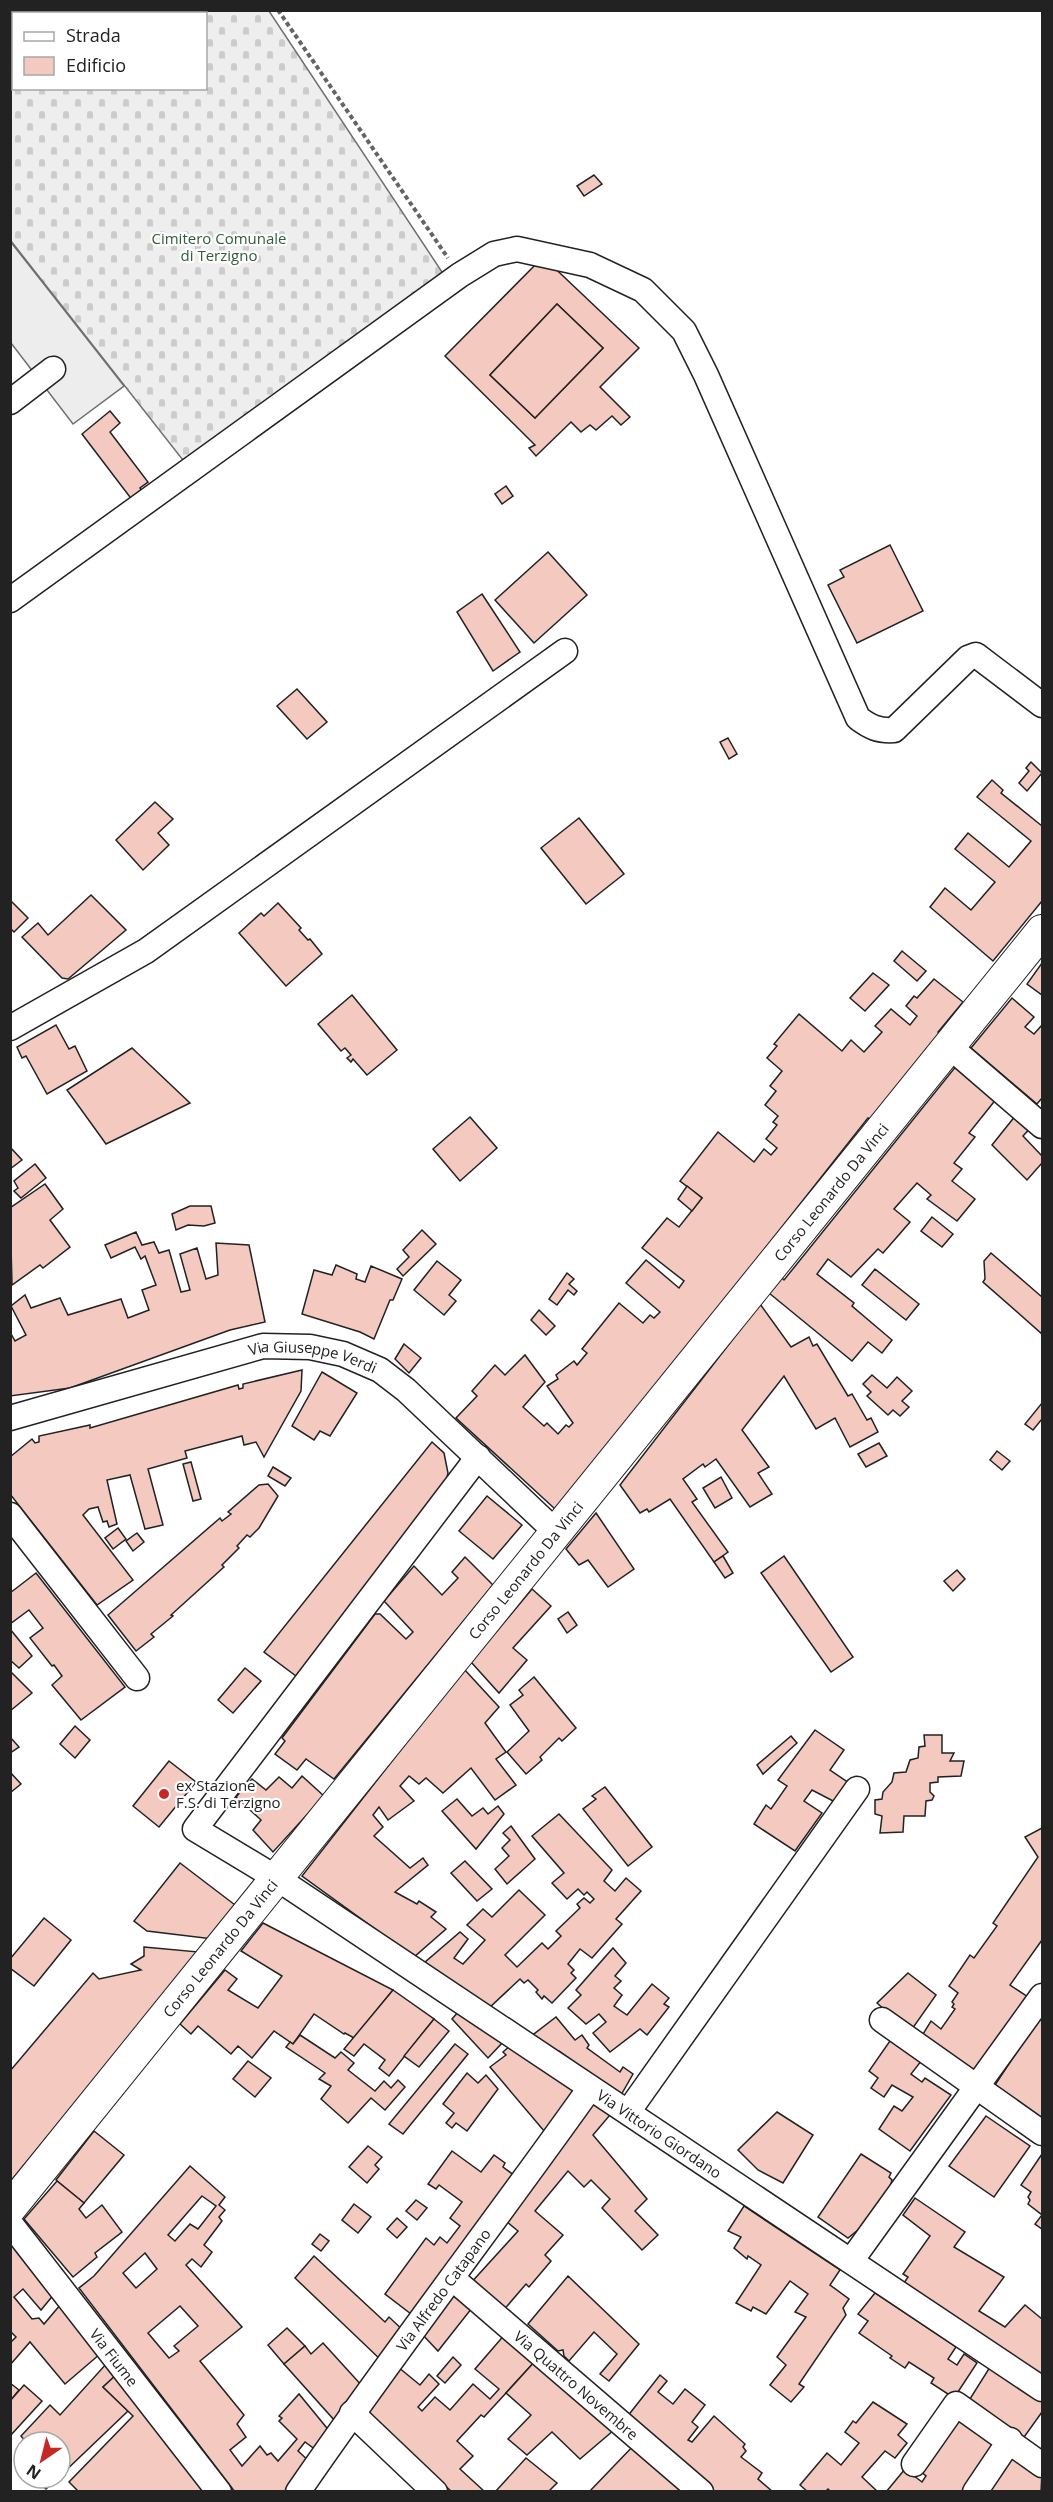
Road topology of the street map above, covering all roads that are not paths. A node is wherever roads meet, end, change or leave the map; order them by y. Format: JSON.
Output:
{"nodes":[{"id":1,"x":53,"y":369,"type":"dead end"},
{"id":2,"x":10,"y":402,"type":"edge"},
{"id":3,"x":10,"y":600,"type":"edge"},
{"id":4,"x":565,"y":651,"type":"dead end"},
{"id":5,"x":1042,"y":705,"type":"edge"},
{"id":6,"x":1042,"y":931,"type":"edge"},
{"id":7,"x":10,"y":1028,"type":"edge"},
{"id":8,"x":950,"y":1046,"type":"junction"},
{"id":9,"x":1042,"y":1126,"type":"edge"},
{"id":10,"x":10,"y":1418,"type":"edge"},
{"id":11,"x":478,"y":1457,"type":"junction"},
{"id":12,"x":10,"y":1515,"type":"edge"},
{"id":13,"x":558,"y":1534,"type":"junction"},
{"id":14,"x":136,"y":1678,"type":"dead end"},
{"id":15,"x":857,"y":1789,"type":"dead end"},
{"id":16,"x":278,"y":1879,"type":"junction"},
{"id":17,"x":1042,"y":1996,"type":"edge"},
{"id":18,"x":882,"y":2020,"type":"dead end"},
{"id":19,"x":977,"y":2087,"type":"junction"},
{"id":20,"x":590,"y":2088,"type":"junction"},
{"id":21,"x":628,"y":2112,"type":"junction"},
{"id":22,"x":1042,"y":2133,"type":"edge"},
{"id":23,"x":10,"y":2208,"type":"edge"},
{"id":24,"x":10,"y":2223,"type":"edge"},
{"id":25,"x":851,"y":2261,"type":"junction"},
{"id":26,"x":452,"y":2278,"type":"junction"},
{"id":27,"x":1042,"y":2389,"type":"edge"},
{"id":28,"x":352,"y":2413,"type":"junction"},
{"id":29,"x":1010,"y":2440,"type":"junction"},
{"id":30,"x":914,"y":2464,"type":"dead end"},
{"id":31,"x":1042,"y":2465,"type":"edge"},
{"id":32,"x":219,"y":2492,"type":"edge"},
{"id":33,"x":298,"y":2492,"type":"edge"},
{"id":34,"x":435,"y":2492,"type":"edge"},
{"id":35,"x":701,"y":2492,"type":"edge"},
{"id":36,"x":975,"y":2492,"type":"edge"}],
"edges":[{"from":1,"to":2,"type":"street"},
{"from":3,"to":5,"type":"street"},
{"from":4,"to":7,"type":"street"},
{"from":6,"to":8,"type":"main road","name":"Corso Leonardo Da Vinci"},
{"from":8,"to":9,"type":"street"},
{"from":8,"to":13,"type":"main road","name":"Corso Leonardo Da Vinci"},
{"from":10,"to":11,"type":"street","name":"Via Giuseppe Verdi"},
{"from":11,"to":13,"type":"street","name":"Via Giuseppe Verdi"},
{"from":11,"to":16,"type":"street","name":"Via Vittorio Giordano"},
{"from":12,"to":14,"type":"street"},
{"from":13,"to":16,"type":"main road","name":"Corso Leonardo Da Vinci"},
{"from":15,"to":21,"type":"street"},
{"from":16,"to":20,"type":"street","name":"Via Vittorio Giordano"},
{"from":16,"to":23,"type":"main road","name":"Corso Leonardo Da Vinci"},
{"from":17,"to":19,"type":"street"},
{"from":18,"to":19,"type":"street"},
{"from":19,"to":22,"type":"street"},
{"from":19,"to":25,"type":"street"},
{"from":20,"to":21,"type":"street","name":"Via Vittorio Giordano"},
{"from":20,"to":26,"type":"street","name":"Via Alfredo Catapano"},
{"from":21,"to":25,"type":"street","name":"Via Vittorio Giordano"},
{"from":24,"to":32,"type":"street","name":"Via Fiume"},
{"from":25,"to":27,"type":"street","name":"Via Vittorio Giordano"},
{"from":26,"to":28,"type":"street","name":"Via Alfredo Catapano"},
{"from":26,"to":35,"type":"street","name":"Via Quattro Novembre"},
{"from":28,"to":33,"type":"street","name":"Via Alfredo Catapano"},
{"from":28,"to":34,"type":"street"},
{"from":29,"to":30,"type":"street"},
{"from":29,"to":31,"type":"street"},
{"from":29,"to":36,"type":"street"}]}
